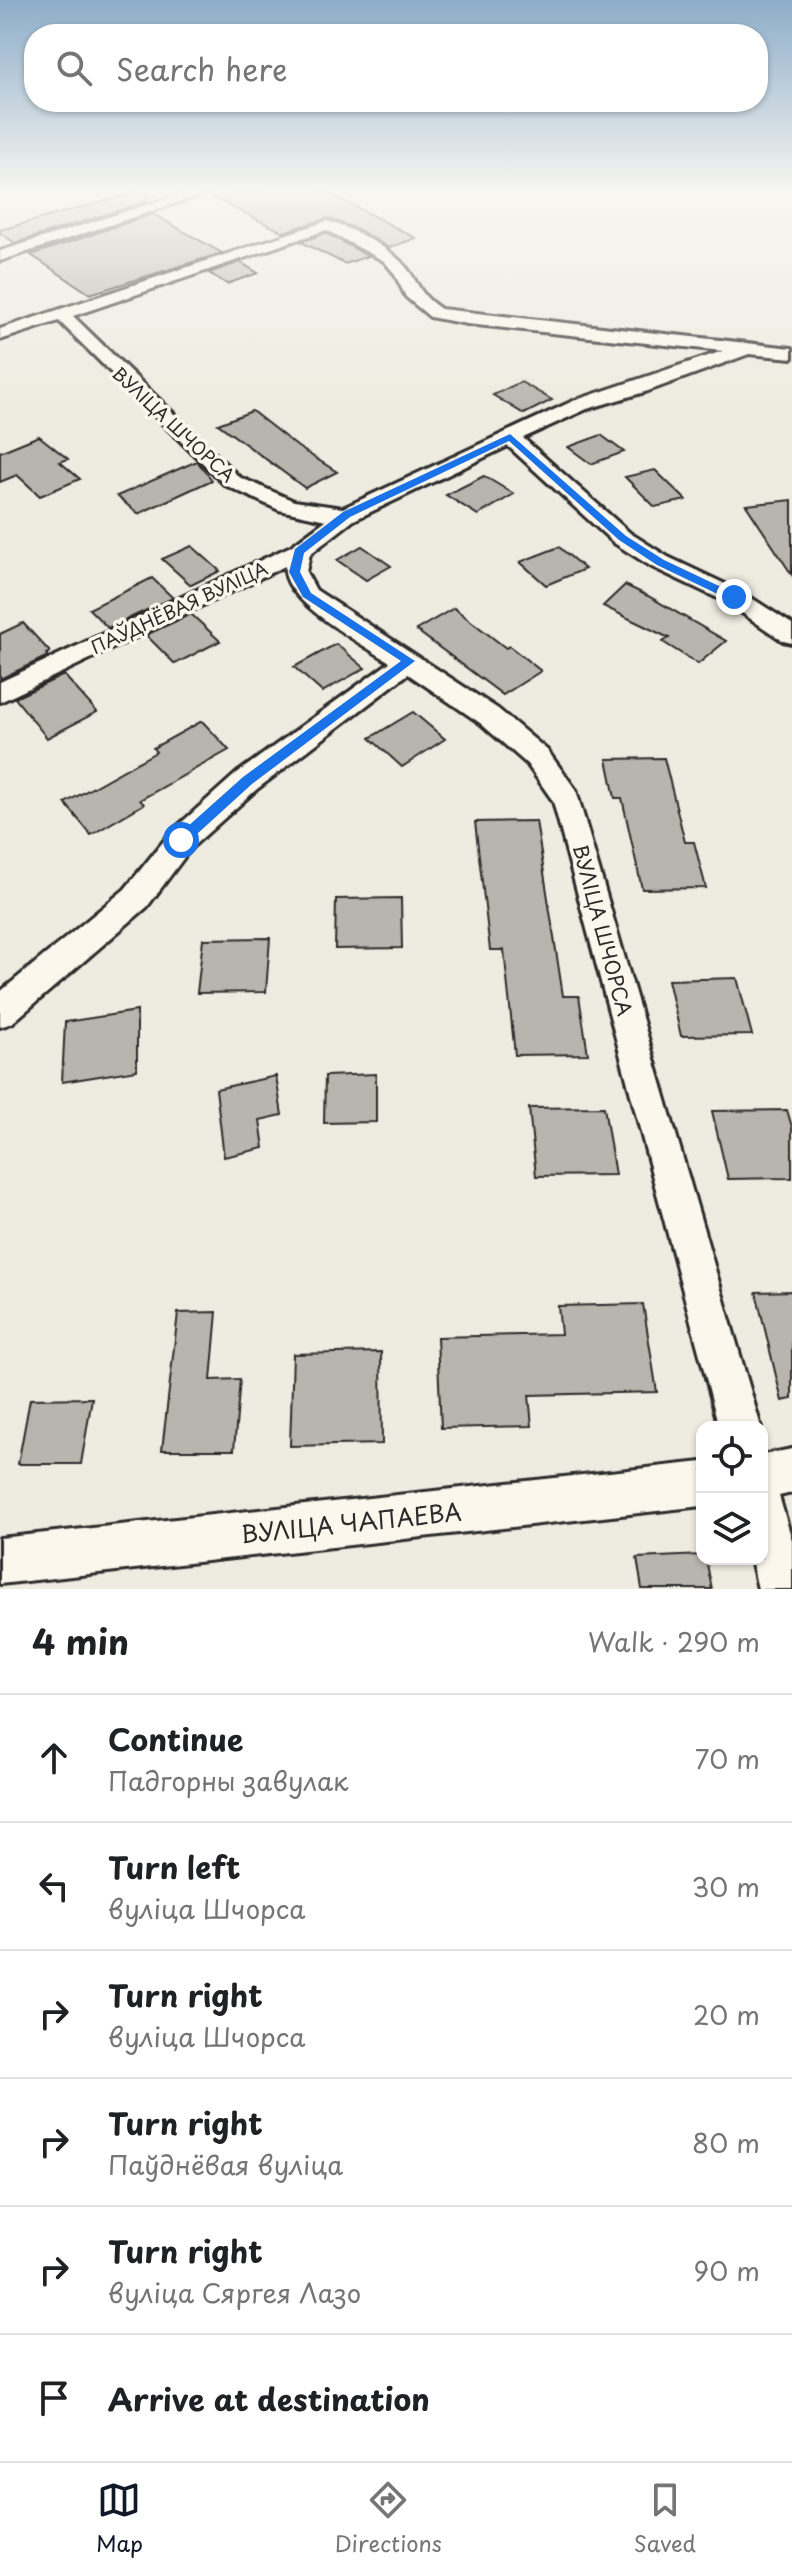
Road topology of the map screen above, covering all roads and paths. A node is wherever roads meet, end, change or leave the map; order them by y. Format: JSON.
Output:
{"nodes":[{"id":1,"x":206,"y":266,"type":"edge"},
{"id":2,"x":397,"y":266,"type":"edge"},
{"id":3,"x":63,"y":315,"type":"junction"},
{"id":4,"x":0,"y":335,"type":"edge"},
{"id":5,"x":751,"y":346,"type":"junction"},
{"id":6,"x":792,"y":353,"type":"edge"},
{"id":7,"x":510,"y":437,"type":"junction"},
{"id":8,"x":346,"y":515,"type":"junction"},
{"id":9,"x":299,"y":551,"type":"junction"},
{"id":10,"x":792,"y":635,"type":"edge"},
{"id":11,"x":409,"y":661,"type":"junction"},
{"id":12,"x":0,"y":693,"type":"edge"},
{"id":13,"x":0,"y":1012,"type":"edge"},
{"id":14,"x":738,"y":1421,"type":"edge"},
{"id":15,"x":792,"y":1471,"type":"edge"},
{"id":16,"x":768,"y":1476,"type":"edge"},
{"id":17,"x":696,"y":1485,"type":"edge"},
{"id":18,"x":768,"y":1535,"type":"edge"},
{"id":19,"x":0,"y":1561,"type":"edge"},
{"id":20,"x":781,"y":1589,"type":"edge"}],
"edges":[{"from":1,"to":3,"type":"street"},
{"from":2,"to":5,"type":"street"},
{"from":3,"to":4,"type":"street"},
{"from":3,"to":8,"type":"street","name":"ВУЛІЦА ШЧОРСА"},
{"from":5,"to":6,"type":"street"},
{"from":5,"to":7,"type":"street","name":"ПАЎДНЁВАЯ ВУЛІЦА"},
{"from":7,"to":8,"type":"street","name":"ПАЎДНЁВАЯ ВУЛІЦА"},
{"from":7,"to":10,"type":"street"},
{"from":8,"to":9,"type":"street","name":"ПАЎДНЁВАЯ ВУЛІЦА"},
{"from":9,"to":11,"type":"street","name":"ВУЛІЦА ШЧОРСА"},
{"from":9,"to":12,"type":"street","name":"ПАЎДНЁВАЯ ВУЛІЦА"},
{"from":11,"to":13,"type":"street"},
{"from":11,"to":14,"type":"street","name":"ВУЛІЦА ШЧОРСА"},
{"from":15,"to":16,"type":"street"},
{"from":17,"to":19,"type":"street","name":"ВУЛІЦА ЧАПАЕВА"},
{"from":18,"to":20,"type":"street"}]}
